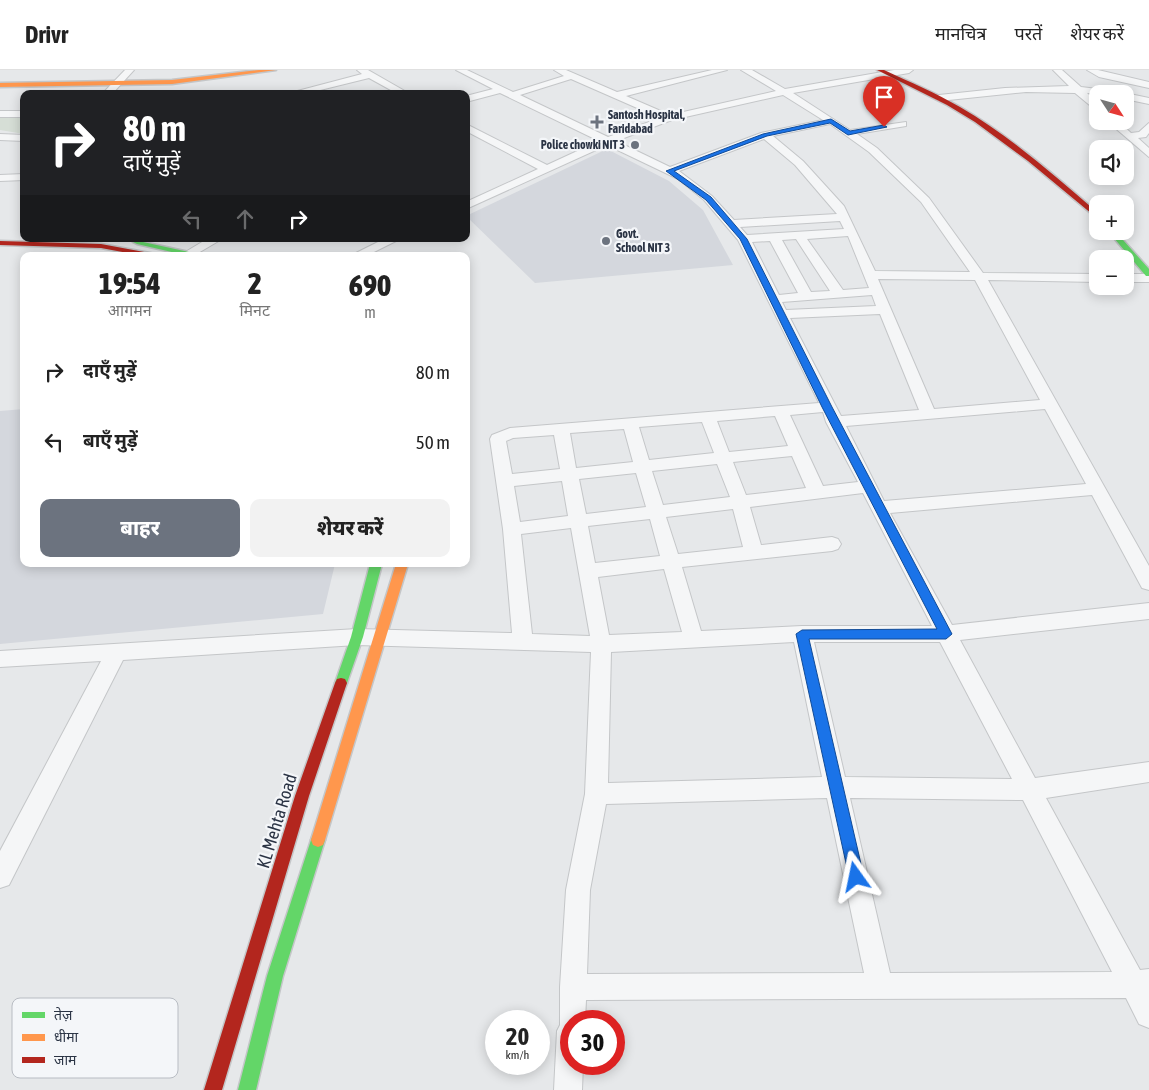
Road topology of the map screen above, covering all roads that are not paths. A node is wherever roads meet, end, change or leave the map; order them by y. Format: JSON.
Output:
{"nodes":[{"id":1,"x":130,"y":70,"type":"edge"},
{"id":2,"x":273,"y":70,"type":"edge"},
{"id":3,"x":361,"y":70,"type":"edge"},
{"id":4,"x":460,"y":70,"type":"edge"},
{"id":5,"x":723,"y":70,"type":"edge"},
{"id":6,"x":745,"y":70,"type":"edge"},
{"id":7,"x":894,"y":71,"type":"edge"},
{"id":8,"x":566,"y":72,"type":"edge"},
{"id":9,"x":1059,"y":72,"type":"edge"},
{"id":10,"x":1083,"y":72,"type":"edge"},
{"id":11,"x":1142,"y":72,"type":"dead end"},
{"id":12,"x":370,"y":75,"type":"junction"},
{"id":13,"x":1134,"y":82,"type":"junction"},
{"id":14,"x":117,"y":84,"type":"junction"},
{"id":15,"x":0,"y":85,"type":"edge"},
{"id":16,"x":1149,"y":85,"type":"edge"},
{"id":17,"x":1074,"y":88,"type":"junction"},
{"id":18,"x":111,"y":90,"type":"edge"},
{"id":19,"x":314,"y":90,"type":"edge"},
{"id":20,"x":398,"y":90,"type":"edge"},
{"id":21,"x":500,"y":90,"type":"junction"},
{"id":22,"x":1089,"y":90,"type":"edge"},
{"id":23,"x":785,"y":92,"type":"junction"},
{"id":24,"x":512,"y":95,"type":"junction"},
{"id":25,"x":616,"y":95,"type":"junction"},
{"id":26,"x":470,"y":98,"type":"edge"},
{"id":27,"x":944,"y":98,"type":"junction"},
{"id":28,"x":1134,"y":98,"type":"edge"},
{"id":29,"x":1089,"y":101,"type":"edge"},
{"id":30,"x":1149,"y":101,"type":"edge"},
{"id":31,"x":0,"y":114,"type":"edge"},
{"id":32,"x":20,"y":114,"type":"edge"},
{"id":33,"x":669,"y":118,"type":"junction"},
{"id":34,"x":831,"y":121,"type":"junction"},
{"id":35,"x":902,"y":124,"type":"dead end"},
{"id":36,"x":1149,"y":126,"type":"edge"},
{"id":37,"x":470,"y":129,"type":"edge"},
{"id":38,"x":1122,"y":130,"type":"edge"},
{"id":39,"x":848,"y":133,"type":"junction"},
{"id":40,"x":765,"y":135,"type":"junction"},
{"id":41,"x":1129,"y":136,"type":"junction"},
{"id":42,"x":0,"y":137,"type":"edge"},
{"id":43,"x":20,"y":138,"type":"edge"},
{"id":44,"x":607,"y":141,"type":"junction"},
{"id":45,"x":1149,"y":154,"type":"edge"},
{"id":46,"x":546,"y":169,"type":"junction"},
{"id":47,"x":669,"y":171,"type":"junction"},
{"id":48,"x":20,"y":177,"type":"edge"},
{"id":49,"x":0,"y":178,"type":"edge"},
{"id":50,"x":470,"y":191,"type":"edge"},
{"id":51,"x":1089,"y":193,"type":"dead end"},
{"id":52,"x":482,"y":198,"type":"junction"},
{"id":53,"x":470,"y":204,"type":"edge"},
{"id":54,"x":1089,"y":209,"type":"edge"},
{"id":55,"x":844,"y":217,"type":"junction"},
{"id":56,"x":732,"y":224,"type":"junction"},
{"id":57,"x":852,"y":232,"type":"junction"},
{"id":58,"x":20,"y":235,"type":"edge"},
{"id":59,"x":798,"y":235,"type":"junction"},
{"id":60,"x":0,"y":236,"type":"edge"},
{"id":61,"x":774,"y":237,"type":"junction"},
{"id":62,"x":744,"y":239,"type":"junction"},
{"id":63,"x":1119,"y":240,"type":"edge"},
{"id":64,"x":138,"y":242,"type":"edge"},
{"id":65,"x":212,"y":242,"type":"edge"},
{"id":66,"x":387,"y":242,"type":"edge"},
{"id":67,"x":0,"y":244,"type":"edge"},
{"id":68,"x":133,"y":252,"type":"edge"},
{"id":69,"x":180,"y":252,"type":"edge"},
{"id":70,"x":197,"y":252,"type":"edge"},
{"id":71,"x":365,"y":252,"type":"edge"},
{"id":72,"x":1149,"y":274,"type":"edge"},
{"id":73,"x":870,"y":275,"type":"junction"},
{"id":74,"x":979,"y":276,"type":"junction"},
{"id":75,"x":1089,"y":278,"type":"edge"},
{"id":76,"x":1134,"y":278,"type":"edge"},
{"id":77,"x":1149,"y":278,"type":"edge"},
{"id":78,"x":877,"y":291,"type":"junction"},
{"id":79,"x":838,"y":294,"type":"junction"},
{"id":80,"x":806,"y":296,"type":"junction"},
{"id":81,"x":774,"y":299,"type":"junction"},
{"id":82,"x":885,"y":310,"type":"junction"},
{"id":83,"x":781,"y":314,"type":"junction"},
{"id":84,"x":1049,"y":404,"type":"junction"},
{"id":85,"x":780,"y":411,"type":"junction"},
{"id":86,"x":831,"y":414,"type":"junction"},
{"id":87,"x":928,"y":414,"type":"junction"},
{"id":88,"x":708,"y":417,"type":"junction"},
{"id":89,"x":630,"y":423,"type":"junction"},
{"id":90,"x":561,"y":429,"type":"junction"},
{"id":91,"x":798,"y":450,"type":"junction"},
{"id":92,"x":725,"y":458,"type":"junction"},
{"id":93,"x":643,"y":467,"type":"junction"},
{"id":94,"x":568,"y":475,"type":"junction"},
{"id":95,"x":504,"y":481,"type":"junction"},
{"id":96,"x":868,"y":487,"type":"junction"},
{"id":97,"x":1096,"y":489,"type":"junction"},
{"id":98,"x":817,"y":493,"type":"junction"},
{"id":99,"x":740,"y":502,"type":"junction"},
{"id":100,"x":879,"y":508,"type":"junction"},
{"id":101,"x":657,"y":512,"type":"junction"},
{"id":102,"x":578,"y":521,"type":"junction"},
{"id":103,"x":512,"y":529,"type":"junction"},
{"id":104,"x":832,"y":544,"type":"dead end"},
{"id":105,"x":754,"y":553,"type":"junction"},
{"id":106,"x":670,"y":562,"type":"junction"},
{"id":107,"x":375,"y":567,"type":"edge"},
{"id":108,"x":401,"y":567,"type":"edge"},
{"id":109,"x":586,"y":571,"type":"junction"},
{"id":110,"x":1149,"y":583,"type":"edge"},
{"id":111,"x":1149,"y":611,"type":"edge"},
{"id":112,"x":802,"y":634,"type":"junction"},
{"id":113,"x":946,"y":634,"type":"junction"},
{"id":114,"x":357,"y":637,"type":"junction"},
{"id":115,"x":380,"y":637,"type":"junction"},
{"id":116,"x":694,"y":640,"type":"junction"},
{"id":117,"x":523,"y":643,"type":"junction"},
{"id":118,"x":601,"y":644,"type":"junction"},
{"id":119,"x":117,"y":651,"type":"junction"},
{"id":120,"x":0,"y":659,"type":"edge"},
{"id":121,"x":1149,"y":772,"type":"edge"},
{"id":122,"x":836,"y":787,"type":"junction"},
{"id":123,"x":1029,"y":790,"type":"junction"},
{"id":124,"x":596,"y":794,"type":"junction"},
{"id":125,"x":0,"y":876,"type":"edge"},
{"id":126,"x":1141,"y":983,"type":"edge"},
{"id":127,"x":880,"y":986,"type":"junction"},
{"id":128,"x":573,"y":987,"type":"junction"},
{"id":129,"x":572,"y":1010,"type":"edge"},
{"id":130,"x":1149,"y":1014,"type":"edge"},
{"id":131,"x":569,"y":1075,"type":"edge"},
{"id":132,"x":213,"y":1090,"type":"edge"},
{"id":133,"x":247,"y":1090,"type":"edge"},
{"id":134,"x":568,"y":1090,"type":"edge"}],
"edges":[{"from":1,"to":14,"type":"street"},
{"from":2,"to":14,"type":"street"},
{"from":3,"to":12,"type":"street"},
{"from":4,"to":21,"type":"street"},
{"from":5,"to":25,"type":"street"},
{"from":6,"to":23,"type":"street"},
{"from":7,"to":23,"type":"street"},
{"from":7,"to":27,"type":"street"},
{"from":8,"to":24,"type":"street"},
{"from":8,"to":25,"type":"street"},
{"from":9,"to":10,"type":"street"},
{"from":9,"to":17,"type":"street"},
{"from":10,"to":13,"type":"street"},
{"from":11,"to":13,"type":"street"},
{"from":12,"to":19,"type":"street"},
{"from":12,"to":20,"type":"street"},
{"from":13,"to":16,"type":"street"},
{"from":14,"to":15,"type":"street"},
{"from":14,"to":18,"type":"street"},
{"from":17,"to":22,"type":"street"},
{"from":17,"to":27,"type":"street"},
{"from":17,"to":29,"type":"street"},
{"from":21,"to":24,"type":"street"},
{"from":21,"to":26,"type":"street"},
{"from":23,"to":33,"type":"street"},
{"from":23,"to":34,"type":"street"},
{"from":24,"to":44,"type":"street"},
{"from":25,"to":33,"type":"street"},
{"from":27,"to":51,"type":"street"},
{"from":27,"to":54,"type":"street"},
{"from":28,"to":30,"type":"street"},
{"from":31,"to":32,"type":"street"},
{"from":33,"to":44,"type":"street"},
{"from":34,"to":39,"type":"street"},
{"from":34,"to":40,"type":"street"},
{"from":35,"to":39,"type":"street"},
{"from":36,"to":41,"type":"street"},
{"from":37,"to":46,"type":"street"},
{"from":38,"to":41,"type":"street"},
{"from":39,"to":74,"type":"street"},
{"from":40,"to":47,"type":"street"},
{"from":40,"to":55,"type":"street"},
{"from":41,"to":45,"type":"street"},
{"from":42,"to":43,"type":"street"},
{"from":44,"to":46,"type":"street"},
{"from":44,"to":47,"type":"street"},
{"from":46,"to":52,"type":"street"},
{"from":47,"to":56,"type":"street"},
{"from":48,"to":49,"type":"street"},
{"from":50,"to":52,"type":"street"},
{"from":52,"to":53,"type":"street"},
{"from":55,"to":56,"type":"street"},
{"from":55,"to":57,"type":"street"},
{"from":56,"to":62,"type":"street"},
{"from":57,"to":59,"type":"street"},
{"from":57,"to":73,"type":"street"},
{"from":58,"to":60,"type":"street"},
{"from":59,"to":61,"type":"street"},
{"from":59,"to":79,"type":"street"},
{"from":61,"to":62,"type":"street"},
{"from":61,"to":80,"type":"street"},
{"from":62,"to":81,"type":"street"},
{"from":63,"to":72,"type":"street"},
{"from":64,"to":69,"type":"street"},
{"from":65,"to":70,"type":"street"},
{"from":66,"to":71,"type":"street"},
{"from":67,"to":68,"type":"street"},
{"from":73,"to":74,"type":"street"},
{"from":73,"to":78,"type":"street"},
{"from":74,"to":75,"type":"street"},
{"from":74,"to":84,"type":"street"},
{"from":76,"to":77,"type":"street"},
{"from":78,"to":79,"type":"street"},
{"from":78,"to":82,"type":"street"},
{"from":79,"to":80,"type":"street"},
{"from":80,"to":81,"type":"street"},
{"from":81,"to":83,"type":"street"},
{"from":82,"to":83,"type":"street"},
{"from":82,"to":87,"type":"street"},
{"from":83,"to":86,"type":"street"},
{"from":84,"to":87,"type":"street"},
{"from":84,"to":97,"type":"street"},
{"from":85,"to":86,"type":"street"},
{"from":85,"to":88,"type":"street"},
{"from":85,"to":91,"type":"street"},
{"from":86,"to":87,"type":"street"},
{"from":86,"to":96,"type":"street"},
{"from":88,"to":89,"type":"street"},
{"from":88,"to":92,"type":"street"},
{"from":89,"to":90,"type":"street"},
{"from":89,"to":93,"type":"street"},
{"from":90,"to":94,"type":"street"},
{"from":90,"to":95,"type":"street"},
{"from":91,"to":92,"type":"street"},
{"from":91,"to":98,"type":"street"},
{"from":92,"to":93,"type":"street"},
{"from":92,"to":99,"type":"street"},
{"from":93,"to":94,"type":"street"},
{"from":93,"to":101,"type":"street"},
{"from":94,"to":95,"type":"street"},
{"from":94,"to":102,"type":"street"},
{"from":95,"to":103,"type":"street"},
{"from":96,"to":98,"type":"street"},
{"from":96,"to":100,"type":"street"},
{"from":97,"to":100,"type":"street"},
{"from":97,"to":110,"type":"street"},
{"from":98,"to":99,"type":"street"},
{"from":99,"to":101,"type":"street"},
{"from":99,"to":105,"type":"street"},
{"from":100,"to":113,"type":"street"},
{"from":101,"to":102,"type":"street"},
{"from":101,"to":106,"type":"street"},
{"from":102,"to":103,"type":"street"},
{"from":102,"to":109,"type":"street"},
{"from":103,"to":117,"type":"street"},
{"from":104,"to":105,"type":"street"},
{"from":105,"to":106,"type":"street"},
{"from":106,"to":109,"type":"street"},
{"from":106,"to":116,"type":"street"},
{"from":107,"to":114,"type":"street","name":"KL Mehta Road"},
{"from":108,"to":115,"type":"street"},
{"from":109,"to":118,"type":"street"},
{"from":111,"to":113,"type":"street"},
{"from":112,"to":113,"type":"street"},
{"from":112,"to":116,"type":"street"},
{"from":112,"to":122,"type":"street"},
{"from":113,"to":123,"type":"street"},
{"from":114,"to":115,"type":"street"},
{"from":114,"to":119,"type":"street"},
{"from":114,"to":132,"type":"street","name":"KL Mehta Road"},
{"from":115,"to":117,"type":"street"},
{"from":115,"to":133,"type":"street"},
{"from":116,"to":118,"type":"street"},
{"from":117,"to":118,"type":"street"},
{"from":118,"to":124,"type":"street"},
{"from":119,"to":120,"type":"street"},
{"from":119,"to":125,"type":"street"},
{"from":121,"to":123,"type":"street"},
{"from":122,"to":123,"type":"street"},
{"from":122,"to":124,"type":"street"},
{"from":122,"to":127,"type":"street"},
{"from":123,"to":126,"type":"street"},
{"from":124,"to":128,"type":"street"},
{"from":126,"to":127,"type":"street"},
{"from":126,"to":130,"type":"street"},
{"from":127,"to":128,"type":"street"},
{"from":128,"to":129,"type":"street"},
{"from":131,"to":134,"type":"street"}]}
